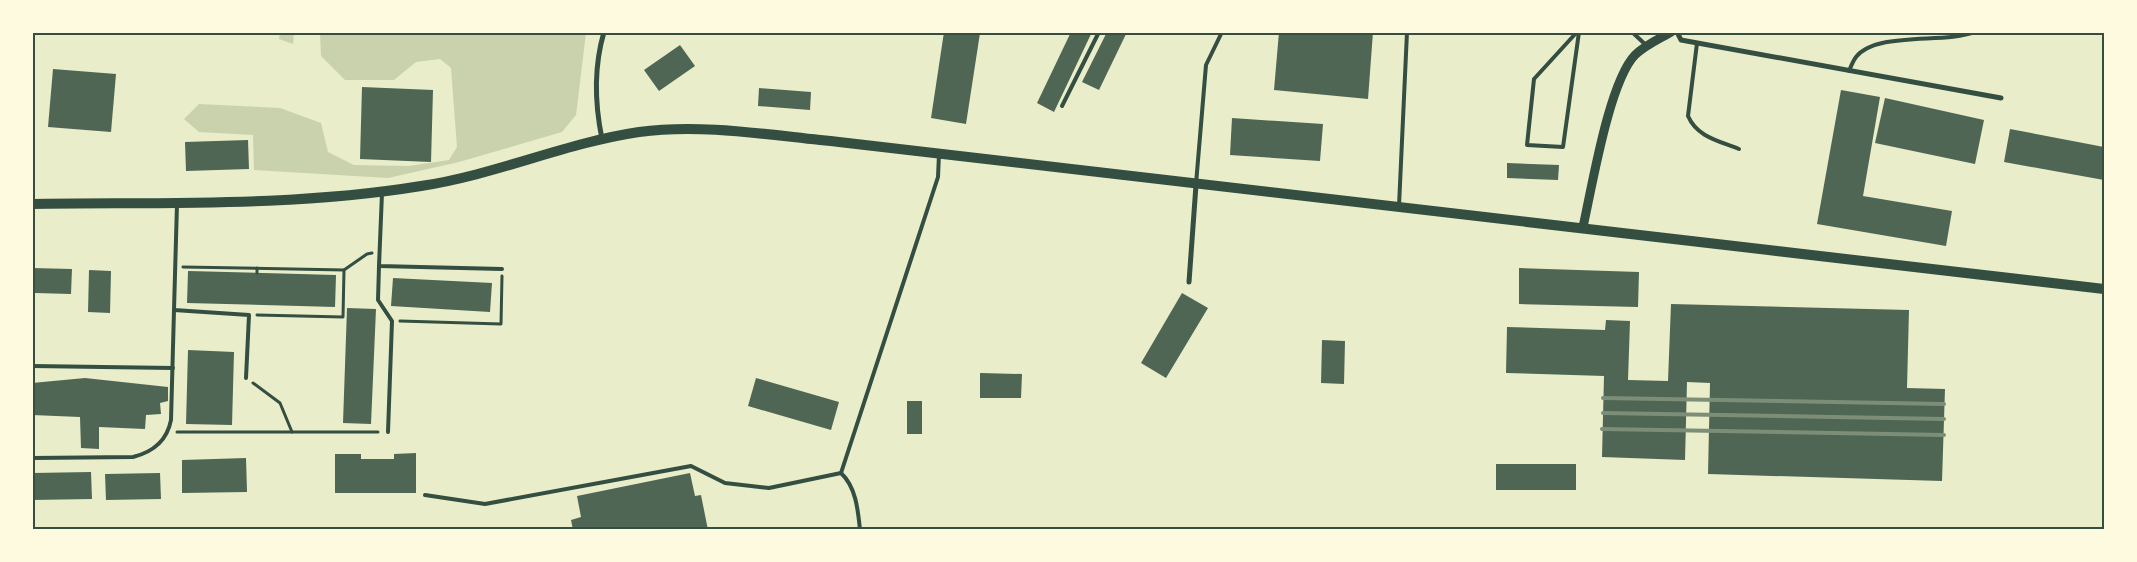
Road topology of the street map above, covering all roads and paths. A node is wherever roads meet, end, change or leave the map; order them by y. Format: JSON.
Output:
{"nodes":[{"id":1,"x":604,"y":32,"type":"edge"},
{"id":2,"x":1099,"y":32,"type":"edge"},
{"id":3,"x":1222,"y":32,"type":"edge"},
{"id":4,"x":1407,"y":32,"type":"edge"},
{"id":5,"x":1578,"y":32,"type":"edge"},
{"id":6,"x":1632,"y":32,"type":"edge"},
{"id":7,"x":1671,"y":32,"type":"edge"},
{"id":8,"x":1677,"y":32,"type":"edge"},
{"id":9,"x":1975,"y":32,"type":"edge"},
{"id":10,"x":1697,"y":43,"type":"junction"},
{"id":11,"x":1646,"y":46,"type":"junction"},
{"id":12,"x":1849,"y":70,"type":"junction"},
{"id":13,"x":2001,"y":98,"type":"dead end"},
{"id":14,"x":1062,"y":106,"type":"dead end"},
{"id":15,"x":602,"y":139,"type":"junction"},
{"id":16,"x":1739,"y":149,"type":"dead end"},
{"id":17,"x":939,"y":154,"type":"junction"},
{"id":18,"x":1196,"y":185,"type":"junction"},
{"id":19,"x":382,"y":191,"type":"junction"},
{"id":20,"x":177,"y":202,"type":"junction"},
{"id":21,"x":32,"y":204,"type":"edge"},
{"id":22,"x":1399,"y":208,"type":"junction"},
{"id":23,"x":1583,"y":227,"type":"junction"},
{"id":24,"x":380,"y":252,"type":"junction"},
{"id":25,"x":175,"y":266,"type":"junction"},
{"id":26,"x":379,"y":266,"type":"junction"},
{"id":27,"x":257,"y":268,"type":"junction"},
{"id":28,"x":344,"y":270,"type":"junction"},
{"id":29,"x":502,"y":270,"type":"joint"},
{"id":30,"x":257,"y":273,"type":"dead end"},
{"id":31,"x":1189,"y":282,"type":"dead end"},
{"id":32,"x":2104,"y":289,"type":"edge"},
{"id":33,"x":174,"y":310,"type":"junction"},
{"id":34,"x":249,"y":315,"type":"junction"},
{"id":35,"x":392,"y":321,"type":"junction"},
{"id":36,"x":32,"y":366,"type":"edge"},
{"id":37,"x":172,"y":368,"type":"junction"},
{"id":38,"x":246,"y":378,"type":"joint"},
{"id":39,"x":169,"y":432,"type":"junction"},
{"id":40,"x":292,"y":432,"type":"junction"},
{"id":41,"x":388,"y":432,"type":"joint"},
{"id":42,"x":32,"y":458,"type":"edge"},
{"id":43,"x":841,"y":473,"type":"junction"},
{"id":44,"x":425,"y":495,"type":"dead end"},
{"id":45,"x":860,"y":530,"type":"edge"}],
"edges":[{"from":1,"to":15,"type":"street"},
{"from":2,"to":14,"type":"lane"},
{"from":3,"to":18,"type":"lane"},
{"from":4,"to":22,"type":"lane"},
{"from":5,"to":5,"type":"lane"},
{"from":6,"to":11,"type":"lane"},
{"from":7,"to":11,"type":"street"},
{"from":8,"to":10,"type":"street"},
{"from":9,"to":12,"type":"lane"},
{"from":10,"to":12,"type":"street"},
{"from":10,"to":16,"type":"lane"},
{"from":11,"to":23,"type":"street"},
{"from":12,"to":13,"type":"street"},
{"from":15,"to":17,"type":"main road"},
{"from":15,"to":19,"type":"main road"},
{"from":17,"to":18,"type":"main road"},
{"from":17,"to":43,"type":"lane"},
{"from":18,"to":22,"type":"main road"},
{"from":18,"to":31,"type":"street"},
{"from":19,"to":20,"type":"main road"},
{"from":19,"to":24,"type":"lane"},
{"from":20,"to":21,"type":"main road"},
{"from":20,"to":25,"type":"lane"},
{"from":22,"to":23,"type":"main road"},
{"from":23,"to":32,"type":"main road"},
{"from":24,"to":26,"type":"lane"},
{"from":24,"to":28,"type":"path"},
{"from":25,"to":27,"type":"path"},
{"from":25,"to":33,"type":"lane"},
{"from":26,"to":29,"type":"lane"},
{"from":26,"to":35,"type":"lane"},
{"from":27,"to":28,"type":"path"},
{"from":27,"to":30,"type":"path"},
{"from":28,"to":34,"type":"path"},
{"from":29,"to":35,"type":"path"},
{"from":33,"to":34,"type":"lane"},
{"from":33,"to":37,"type":"lane"},
{"from":34,"to":38,"type":"lane"},
{"from":35,"to":41,"type":"lane"},
{"from":36,"to":37,"type":"lane"},
{"from":37,"to":39,"type":"lane"},
{"from":38,"to":40,"type":"path"},
{"from":39,"to":40,"type":"path"},
{"from":39,"to":42,"type":"lane"},
{"from":40,"to":41,"type":"path"},
{"from":43,"to":44,"type":"lane"},
{"from":43,"to":45,"type":"lane"}]}
